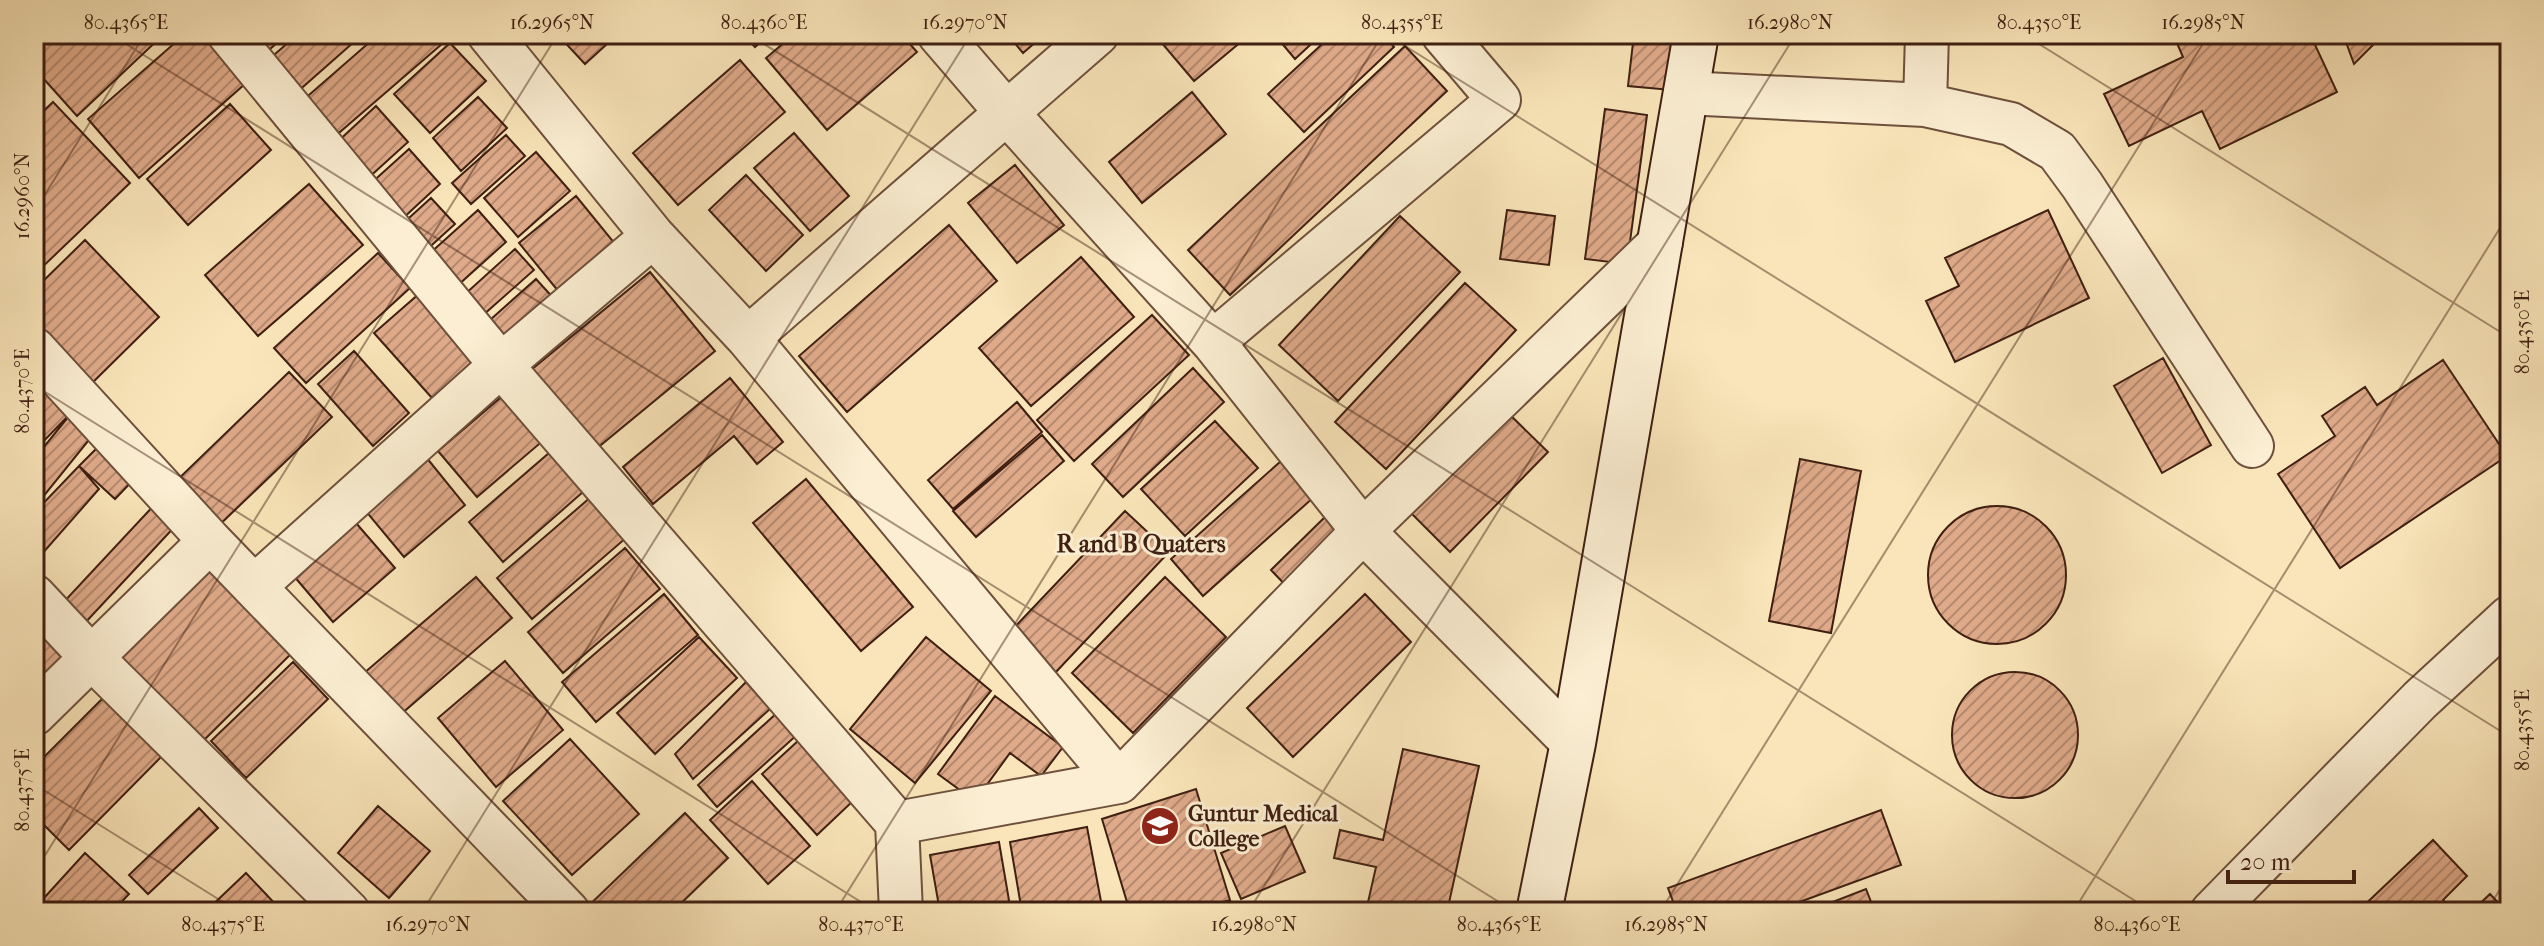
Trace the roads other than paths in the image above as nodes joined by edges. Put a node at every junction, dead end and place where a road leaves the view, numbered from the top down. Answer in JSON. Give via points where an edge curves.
{"nodes":[{"id":1,"x":229,"y":34,"type":"edge"},
{"id":2,"x":489,"y":34,"type":"edge"},
{"id":3,"x":939,"y":34,"type":"edge"},
{"id":4,"x":1097,"y":34,"type":"edge"},
{"id":5,"x":1443,"y":34,"type":"edge"},
{"id":6,"x":1696,"y":34,"type":"edge"},
{"id":7,"x":1927,"y":34,"type":"edge"},
{"id":8,"x":1685,"y":93,"type":"junction"},
{"id":9,"x":1925,"y":105,"type":"junction"},
{"id":10,"x":1007,"y":113,"type":"junction"},
{"id":11,"x":653,"y":236,"type":"junction"},
{"id":12,"x":1661,"y":242,"type":"junction"},
{"id":13,"x":748,"y":338,"type":"junction"},
{"id":14,"x":1213,"y":342,"type":"junction"},
{"id":15,"x":34,"y":349,"type":"edge"},
{"id":16,"x":501,"y":365,"type":"junction"},
{"id":17,"x":2252,"y":446,"type":"dead end"},
{"id":18,"x":1363,"y":531,"type":"junction"},
{"id":19,"x":210,"y":541,"type":"junction"},
{"id":20,"x":255,"y":586,"type":"junction"},
{"id":21,"x":34,"y":596,"type":"edge"},
{"id":22,"x":2510,"y":617,"type":"edge"},
{"id":23,"x":91,"y":657,"type":"junction"},
{"id":24,"x":34,"y":714,"type":"edge"},
{"id":25,"x":1573,"y":743,"type":"junction"},
{"id":26,"x":1119,"y":782,"type":"junction"},
{"id":27,"x":897,"y":823,"type":"junction"},
{"id":28,"x":348,"y":912,"type":"edge"},
{"id":29,"x":568,"y":912,"type":"edge"},
{"id":30,"x":901,"y":912,"type":"edge"},
{"id":31,"x":1539,"y":912,"type":"edge"},
{"id":32,"x":2212,"y":912,"type":"edge"}],
"edges":[{"from":1,"to":16,"type":"street"},
{"from":2,"to":11,"type":"street"},
{"from":3,"to":10,"type":"street"},
{"from":4,"to":10,"type":"street"},
{"from":5,"to":14,"type":"street","via":[[1499,100]]},
{"from":6,"to":8,"type":"street"},
{"from":7,"to":9,"type":"street"},
{"from":8,"to":9,"type":"street"},
{"from":8,"to":12,"type":"street"},
{"from":9,"to":17,"type":"street","via":[[2011,124],[2057,151]]},
{"from":10,"to":13,"type":"street"},
{"from":10,"to":14,"type":"street"},
{"from":11,"to":13,"type":"street"},
{"from":11,"to":16,"type":"street"},
{"from":12,"to":18,"type":"street"},
{"from":12,"to":25,"type":"street"},
{"from":13,"to":26,"type":"street"},
{"from":14,"to":18,"type":"street"},
{"from":15,"to":19,"type":"street"},
{"from":16,"to":20,"type":"street"},
{"from":16,"to":27,"type":"street"},
{"from":18,"to":25,"type":"street"},
{"from":18,"to":26,"type":"street"},
{"from":19,"to":20,"type":"street"},
{"from":19,"to":23,"type":"street"},
{"from":20,"to":29,"type":"street"},
{"from":21,"to":23,"type":"street"},
{"from":22,"to":32,"type":"street","via":[[2420,700]]},
{"from":23,"to":24,"type":"street"},
{"from":23,"to":28,"type":"street"},
{"from":25,"to":31,"type":"street"},
{"from":26,"to":27,"type":"street"},
{"from":27,"to":30,"type":"street"}]}
